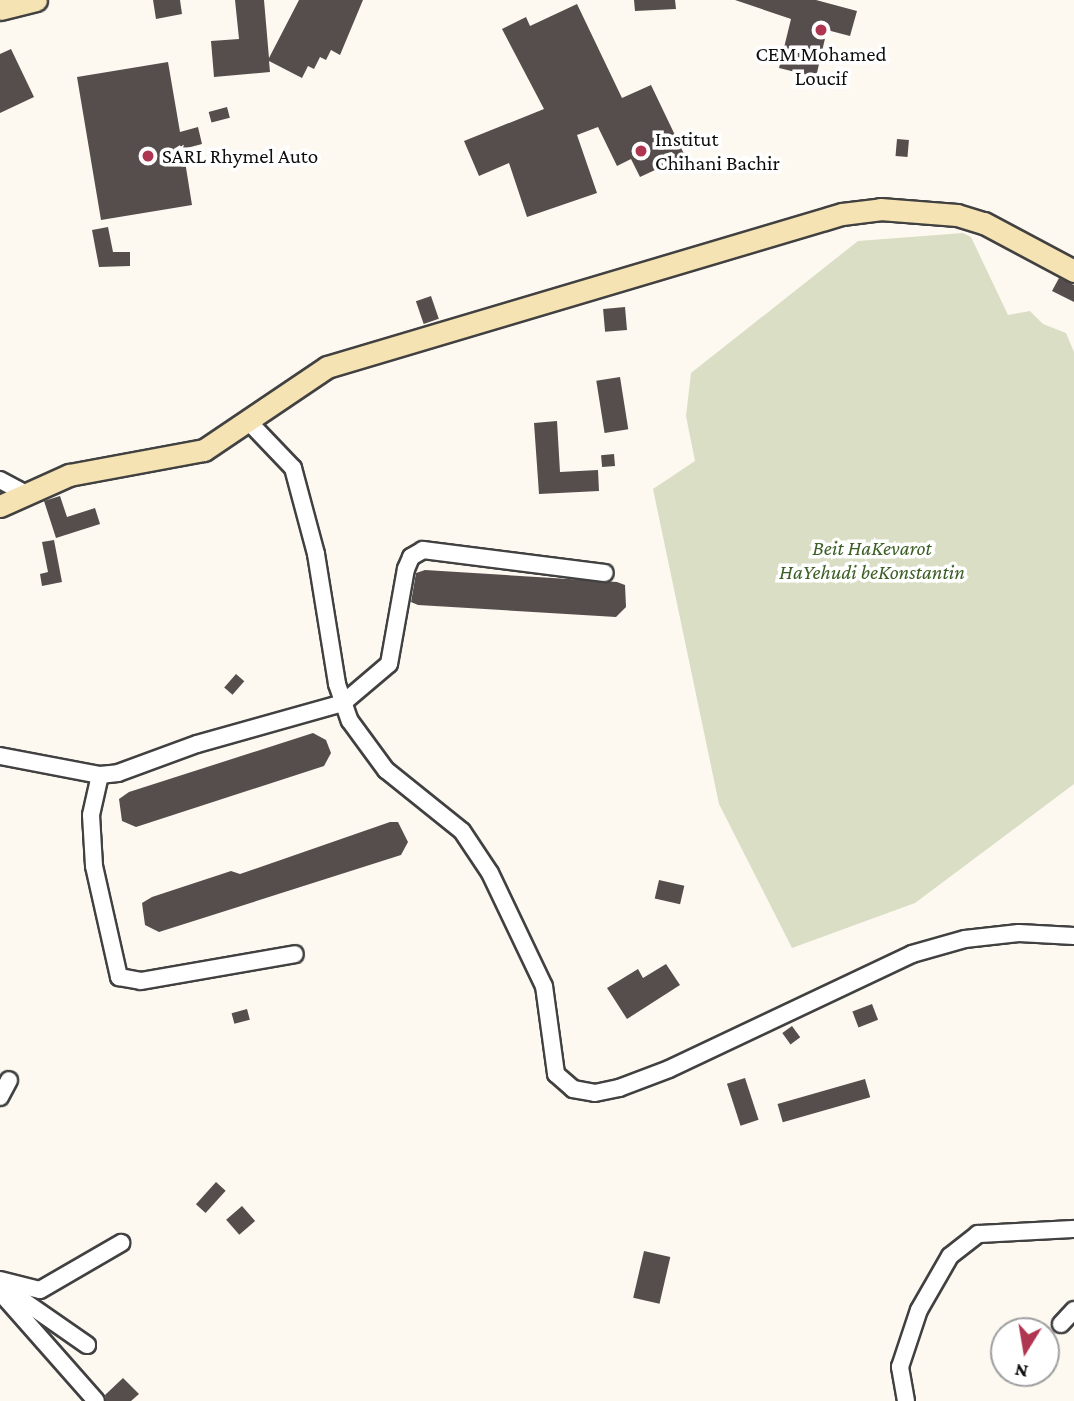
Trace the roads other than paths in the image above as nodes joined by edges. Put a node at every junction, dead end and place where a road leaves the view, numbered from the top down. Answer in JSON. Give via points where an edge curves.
{"nodes":[{"id":1,"x":36,"y":0,"type":"edge"},
{"id":2,"x":0,"y":9,"type":"edge"},
{"id":3,"x":1074,"y":271,"type":"edge"},
{"id":4,"x":249,"y":422,"type":"junction"},
{"id":5,"x":0,"y":480,"type":"edge"},
{"id":6,"x":23,"y":492,"type":"junction"},
{"id":7,"x":0,"y":506,"type":"edge"},
{"id":8,"x":605,"y":573,"type":"dead end"},
{"id":9,"x":343,"y":703,"type":"junction"},
{"id":10,"x":0,"y":756,"type":"edge"},
{"id":11,"x":100,"y":775,"type":"junction"},
{"id":12,"x":1074,"y":936,"type":"edge"},
{"id":13,"x":295,"y":954,"type":"dead end"},
{"id":14,"x":9,"y":1080,"type":"dead end"},
{"id":15,"x":0,"y":1097,"type":"edge"},
{"id":16,"x":1074,"y":1230,"type":"edge"},
{"id":17,"x":121,"y":1243,"type":"dead end"},
{"id":18,"x":0,"y":1282,"type":"edge"},
{"id":19,"x":0,"y":1292,"type":"edge"},
{"id":20,"x":1074,"y":1310,"type":"edge"},
{"id":21,"x":1061,"y":1324,"type":"dead end"},
{"id":22,"x":87,"y":1345,"type":"dead end"},
{"id":23,"x":96,"y":1401,"type":"edge"},
{"id":24,"x":906,"y":1401,"type":"edge"}],
"edges":[{"from":1,"to":2,"type":"main road"},
{"from":3,"to":4,"type":"main road","via":[[984,223],[957,215],[880,209],[842,214],[327,367]]},
{"from":4,"to":6,"type":"main road","via":[[204,450],[79,472]]},
{"from":4,"to":9,"type":"street","via":[[275,444],[297,478]]},
{"from":5,"to":6,"type":"street"},
{"from":6,"to":7,"type":"main road"},
{"from":8,"to":9,"type":"street","via":[[423,550],[411,557],[407,569],[389,664]]},
{"from":9,"to":11,"type":"street"},
{"from":9,"to":12,"type":"street","via":[[349,721],[386,770],[462,831],[490,873],[544,986],[556,1074],[573,1089],[595,1093],[619,1088],[669,1069],[912,954],[965,939],[1019,933]]},
{"from":10,"to":11,"type":"street"},
{"from":11,"to":13,"type":"street","via":[[91,815],[94,866],[119,976],[141,981]]},
{"from":14,"to":15,"type":"street"},
{"from":16,"to":24,"type":"street","via":[[978,1234],[950,1255],[919,1310],[900,1367]]},
{"from":17,"to":18,"type":"street","via":[[40,1290]]},
{"from":18,"to":22,"type":"street"},
{"from":19,"to":23,"type":"street"},
{"from":20,"to":21,"type":"street"}]}
